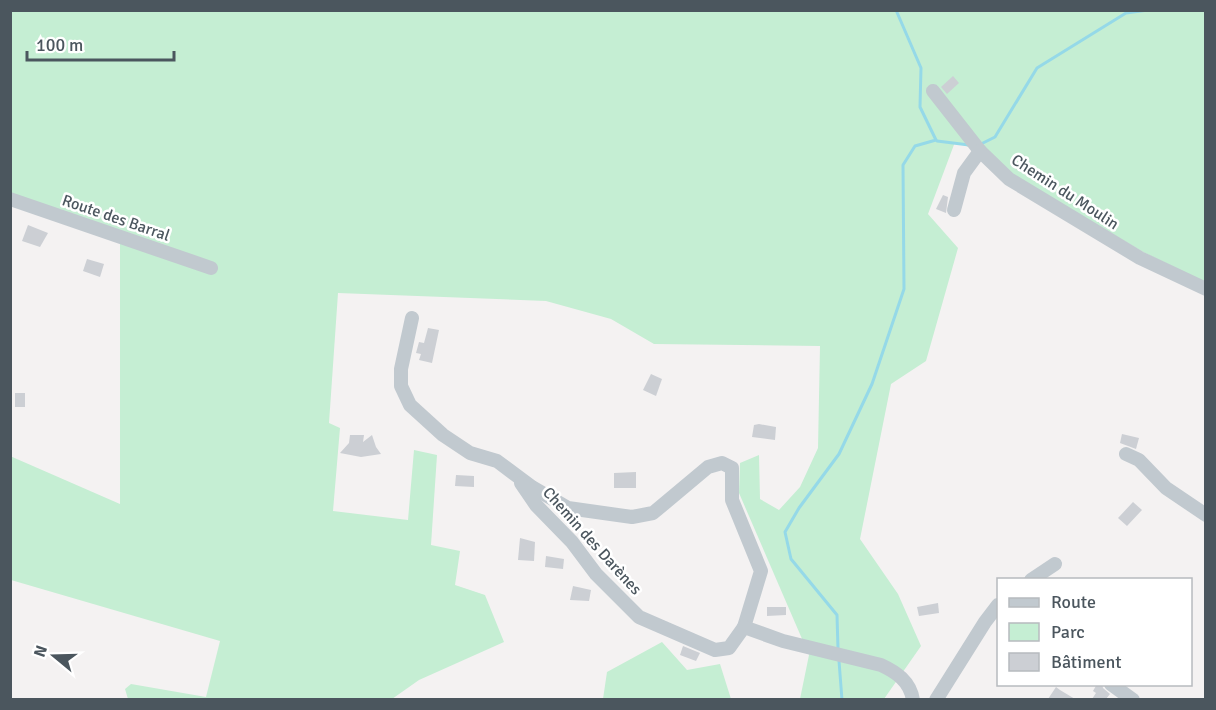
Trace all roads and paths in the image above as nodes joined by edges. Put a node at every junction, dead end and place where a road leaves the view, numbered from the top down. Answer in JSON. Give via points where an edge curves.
{"nodes":[{"id":1,"x":933,"y":91,"type":"dead end"},
{"id":2,"x":978,"y":147,"type":"junction"},
{"id":3,"x":10,"y":199,"type":"edge"},
{"id":4,"x":954,"y":210,"type":"dead end"},
{"id":5,"x":212,"y":268,"type":"dead end"},
{"id":6,"x":1206,"y":289,"type":"edge"},
{"id":7,"x":412,"y":318,"type":"dead end"},
{"id":8,"x":1126,"y":454,"type":"dead end"},
{"id":9,"x":514,"y":474,"type":"junction"},
{"id":10,"x":1206,"y":515,"type":"edge"},
{"id":11,"x":1055,"y":564,"type":"dead end"},
{"id":12,"x":1033,"y":578,"type":"edge"},
{"id":13,"x":997,"y":607,"type":"edge"},
{"id":14,"x":744,"y":627,"type":"junction"},
{"id":15,"x":1114,"y":686,"type":"edge"},
{"id":16,"x":912,"y":699,"type":"edge"},
{"id":17,"x":936,"y":699,"type":"edge"},
{"id":18,"x":1133,"y":699,"type":"edge"}],
"edges":[{"from":1,"to":2,"type":"street","name":"Chemin du Moulin"},
{"from":2,"to":4,"type":"street","via":[[964,173]]},
{"from":2,"to":6,"type":"street","name":"Chemin du Moulin","via":[[1009,179],[1140,258]]},
{"from":3,"to":5,"type":"street","name":"Route des Barral"},
{"from":7,"to":9,"type":"street","via":[[401,369],[401,387],[410,405],[470,453],[497,461]]},
{"from":8,"to":10,"type":"street","via":[[1139,460],[1166,488]]},
{"from":9,"to":14,"type":"street","name":"Chemin des Darènes","via":[[596,574],[639,617],[715,650],[729,648]]},
{"from":9,"to":14,"type":"street","via":[[568,508],[632,518],[653,513],[708,467],[722,463],[732,468],[732,500],[761,572]]},
{"from":11,"to":12,"type":"street"},
{"from":13,"to":17,"type":"street"},
{"from":14,"to":16,"type":"street","via":[[886,668],[903,679]]},
{"from":15,"to":18,"type":"street"}]}
